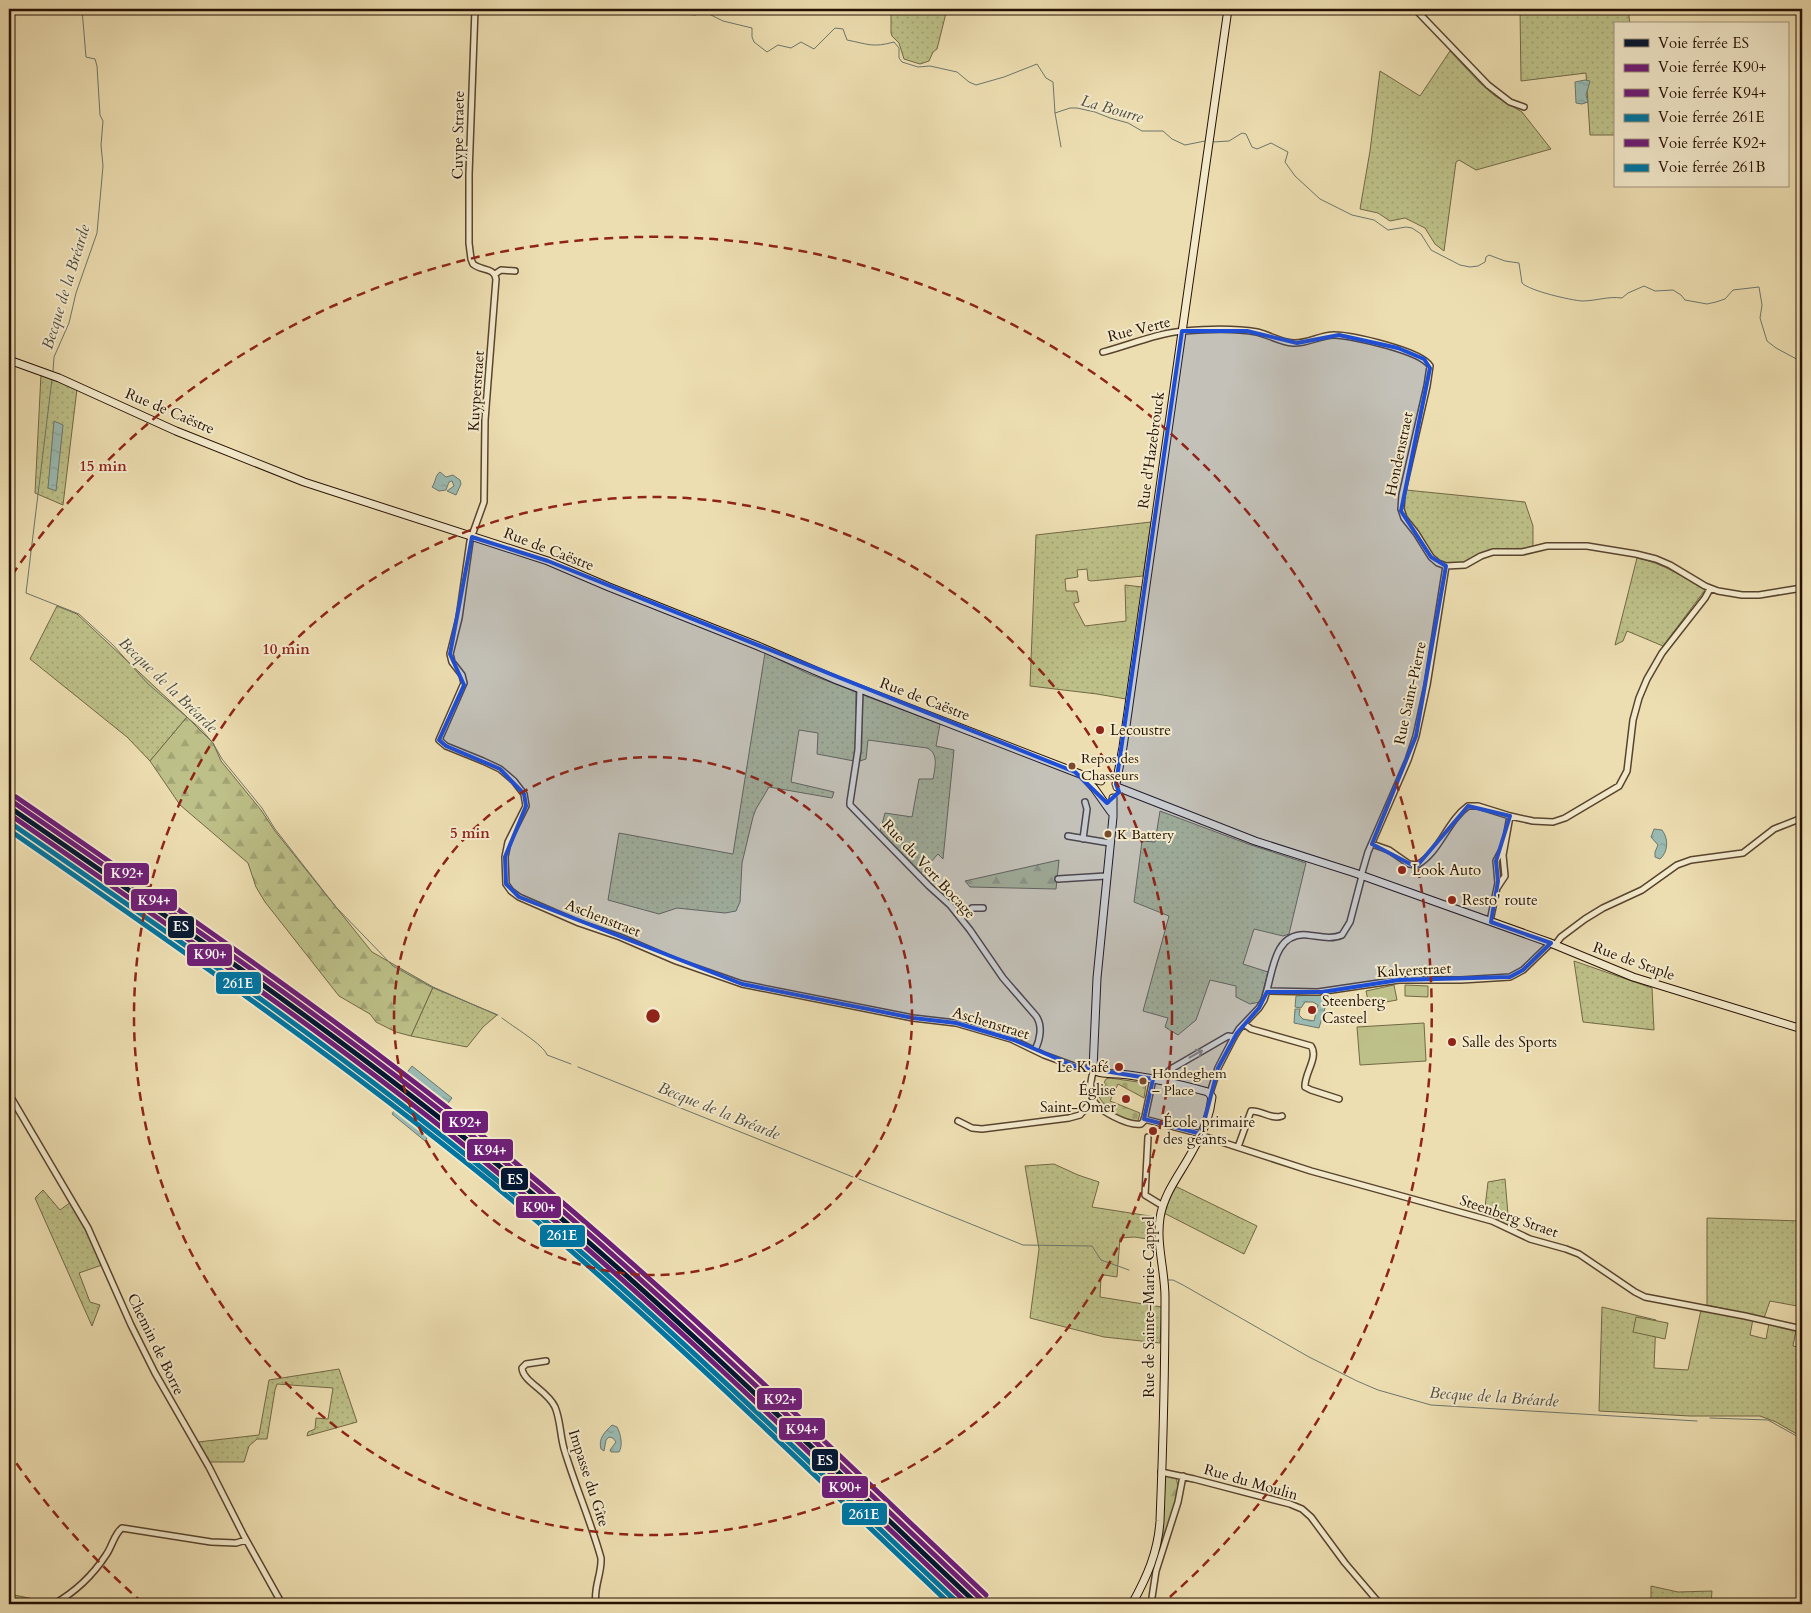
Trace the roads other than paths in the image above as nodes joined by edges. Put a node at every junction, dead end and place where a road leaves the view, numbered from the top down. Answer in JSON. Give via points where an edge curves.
{"nodes":[{"id":1,"x":475,"y":9,"type":"edge"},
{"id":2,"x":1228,"y":9,"type":"edge"},
{"id":3,"x":1415,"y":9,"type":"edge"},
{"id":4,"x":1524,"y":107,"type":"dead end"},
{"id":5,"x":515,"y":271,"type":"dead end"},
{"id":6,"x":495,"y":274,"type":"junction"},
{"id":7,"x":1182,"y":332,"type":"junction"},
{"id":8,"x":1103,"y":352,"type":"dead end"},
{"id":9,"x":9,"y":360,"type":"edge"},
{"id":10,"x":472,"y":537,"type":"junction"},
{"id":11,"x":1446,"y":566,"type":"junction"},
{"id":12,"x":1802,"y":588,"type":"edge"},
{"id":13,"x":1710,"y":589,"type":"junction"},
{"id":14,"x":860,"y":689,"type":"junction"},
{"id":15,"x":1077,"y":773,"type":"junction"},
{"id":16,"x":1101,"y":781,"type":"junction"},
{"id":17,"x":1115,"y":783,"type":"junction"},
{"id":18,"x":1134,"y":794,"type":"junction"},
{"id":19,"x":1099,"y":795,"type":"junction"},
{"id":20,"x":1114,"y":797,"type":"junction"},
{"id":21,"x":1085,"y":802,"type":"dead end"},
{"id":22,"x":1510,"y":816,"type":"junction"},
{"id":23,"x":1802,"y":818,"type":"edge"},
{"id":24,"x":1112,"y":823,"type":"junction"},
{"id":25,"x":1068,"y":836,"type":"dead end"},
{"id":26,"x":1083,"y":839,"type":"junction"},
{"id":27,"x":1110,"y":843,"type":"junction"},
{"id":28,"x":1372,"y":844,"type":"junction"},
{"id":29,"x":1106,"y":876,"type":"junction"},
{"id":30,"x":1363,"y":877,"type":"junction"},
{"id":31,"x":1058,"y":878,"type":"dead end"},
{"id":32,"x":983,"y":908,"type":"dead end"},
{"id":33,"x":960,"y":918,"type":"junction"},
{"id":34,"x":1490,"y":922,"type":"junction"},
{"id":35,"x":1553,"y":944,"type":"junction"},
{"id":36,"x":1267,"y":991,"type":"junction"},
{"id":37,"x":1244,"y":1024,"type":"junction"},
{"id":38,"x":1802,"y":1029,"type":"edge"},
{"id":39,"x":1234,"y":1037,"type":"junction"},
{"id":40,"x":1035,"y":1050,"type":"junction"},
{"id":41,"x":1094,"y":1070,"type":"junction"},
{"id":42,"x":1153,"y":1079,"type":"junction"},
{"id":43,"x":1165,"y":1082,"type":"junction"},
{"id":44,"x":1210,"y":1093,"type":"junction"},
{"id":45,"x":9,"y":1094,"type":"edge"},
{"id":46,"x":1339,"y":1099,"type":"dead end"},
{"id":47,"x":1093,"y":1100,"type":"junction"},
{"id":48,"x":1282,"y":1116,"type":"dead end"},
{"id":49,"x":1144,"y":1119,"type":"junction"},
{"id":50,"x":958,"y":1121,"type":"dead end"},
{"id":51,"x":1200,"y":1134,"type":"junction"},
{"id":52,"x":1148,"y":1137,"type":"dead end"},
{"id":53,"x":1238,"y":1147,"type":"junction"},
{"id":54,"x":1163,"y":1206,"type":"junction"},
{"id":55,"x":1802,"y":1329,"type":"edge"},
{"id":56,"x":546,"y":1361,"type":"dead end"},
{"id":57,"x":1162,"y":1472,"type":"junction"},
{"id":58,"x":1183,"y":1476,"type":"junction"},
{"id":59,"x":246,"y":1540,"type":"junction"},
{"id":60,"x":54,"y":1604,"type":"edge"},
{"id":61,"x":282,"y":1604,"type":"edge"},
{"id":62,"x":596,"y":1604,"type":"edge"},
{"id":63,"x":1132,"y":1604,"type":"edge"},
{"id":64,"x":1151,"y":1604,"type":"edge"},
{"id":65,"x":1380,"y":1604,"type":"edge"}],
"edges":[{"from":1,"to":6,"type":"street","name":"Cuype Straete","via":[[469,240],[471,261]]},
{"from":2,"to":7,"type":"main road","name":"Rue d'Hazebrouck"},
{"from":3,"to":4,"type":"street","via":[[1488,85],[1510,102]]},
{"from":5,"to":6,"type":"street","via":[[501,270]]},
{"from":6,"to":10,"type":"street","name":"Kuyperstraet","via":[[485,420],[484,502]]},
{"from":7,"to":8,"type":"street","name":"Rue Verte"},
{"from":7,"to":11,"type":"street","name":"Hondenstraet","via":[[1247,331],[1297,343],[1340,335],[1391,346],[1426,360],[1430,372],[1401,509],[1431,557]]},
{"from":7,"to":17,"type":"main road","name":"Rue d'Hazebrouck"},
{"from":9,"to":10,"type":"main road","name":"Rue de Caëstre","via":[[67,381],[176,431],[304,482]]},
{"from":10,"to":14,"type":"main road","name":"Rue de Caëstre","via":[[553,563]]},
{"from":10,"to":40,"type":"street","name":"Aschenstraet","via":[[450,654],[464,685],[439,740],[497,767],[524,794],[525,809],[508,842],[506,854],[506,881],[512,893],[588,927],[742,984],[914,1018],[956,1023],[1011,1039]]},
{"from":11,"to":13,"type":"street","via":[[1465,565],[1490,552],[1519,553],[1550,546],[1591,547],[1656,559]]},
{"from":11,"to":28,"type":"street","name":"Rue Saint-Pierre","via":[[1416,736]]},
{"from":12,"to":13,"type":"street","via":[[1754,596]]},
{"from":13,"to":22,"type":"street","via":[[1660,656],[1647,679],[1634,716],[1627,771],[1621,784],[1556,822]]},
{"from":14,"to":15,"type":"main road","name":"Rue de Caëstre"},
{"from":14,"to":33,"type":"street","name":"Rue du Vert Bocage","via":[[858,750],[850,805]]},
{"from":15,"to":16,"type":"main road","name":"Rue de Caëstre"},
{"from":15,"to":19,"type":"main road","name":"Rue de Caëstre"},
{"from":16,"to":17,"type":"main road"},
{"from":16,"to":19,"type":"main road","via":[[1097,786]]},
{"from":17,"to":18,"type":"main road","name":"Rue de Staple"},
{"from":17,"to":20,"type":"main road"},
{"from":18,"to":20,"type":"main road","name":"Rue de Staple"},
{"from":18,"to":30,"type":"main road","name":"Rue de Staple","via":[[1228,831]]},
{"from":19,"to":20,"type":"main road","via":[[1107,800]]},
{"from":19,"to":24,"type":"main road","name":"Rue de Caëstre","via":[[1110,810]]},
{"from":20,"to":24,"type":"main road"},
{"from":21,"to":26,"type":"street"},
{"from":22,"to":28,"type":"street","via":[[1468,806],[1425,860],[1416,866]]},
{"from":22,"to":34,"type":"street","via":[[1502,857],[1505,876],[1497,889]]},
{"from":23,"to":35,"type":"street","name":"Kalverstraet","via":[[1774,829],[1743,853],[1680,864],[1642,890],[1585,919]]},
{"from":24,"to":27,"type":"main road"},
{"from":25,"to":26,"type":"street"},
{"from":26,"to":27,"type":"street"},
{"from":27,"to":29,"type":"main road"},
{"from":28,"to":30,"type":"street","name":"Rue Saint-Pierre"},
{"from":29,"to":31,"type":"street"},
{"from":29,"to":41,"type":"main road","via":[[1096,989]]},
{"from":30,"to":34,"type":"main road","name":"Rue de Staple","via":[[1416,899]]},
{"from":30,"to":36,"type":"street","name":"Rue Saint-Pierre","via":[[1344,934],[1334,938],[1296,935],[1287,939],[1278,950]]},
{"from":32,"to":33,"type":"street","via":[[972,908]]},
{"from":33,"to":40,"type":"street","name":"Rue du Vert Bocage","via":[[1003,978],[1039,1020],[1040,1034]]},
{"from":34,"to":35,"type":"main road","name":"Rue de Staple"},
{"from":35,"to":36,"type":"street","name":"Kalverstraet","via":[[1510,977],[1404,979],[1318,992]]},
{"from":35,"to":38,"type":"main road","name":"Rue de Staple","via":[[1648,982]]},
{"from":36,"to":37,"type":"street","name":"Rue Saint-Pierre","via":[[1259,1008]]},
{"from":37,"to":39,"type":"street","name":"Rue Saint-Pierre"},
{"from":37,"to":46,"type":"street","via":[[1311,1046],[1314,1053],[1305,1087]]},
{"from":43,"to":39,"type":"street","one_way":true,"via":[[1171,1069],[1226,1037]]},
{"from":39,"to":44,"type":"street","name":"Rue Saint-Pierre"},
{"from":40,"to":41,"type":"street","name":"Aschenstraet","via":[[1044,1056]]},
{"from":41,"to":42,"type":"main road"},
{"from":41,"to":47,"type":"street"},
{"from":42,"to":43,"type":"main road"},
{"from":42,"to":49,"type":"street"},
{"from":43,"to":44,"type":"main road"},
{"from":44,"to":51,"type":"main road","name":"Rue de Sainte-Marie-Cappel","via":[[1211,1104]]},
{"from":45,"to":59,"type":"street","name":"Chemin de Borre","via":[[88,1228],[154,1373]]},
{"from":47,"to":49,"type":"street","name":"Steenberg Straet","via":[[1112,1116],[1138,1125]]},
{"from":47,"to":50,"type":"street","via":[[1080,1115],[1069,1118],[982,1129]]},
{"from":48,"to":53,"type":"street","via":[[1251,1111]]},
{"from":49,"to":51,"type":"street","name":"Steenberg Straet"},
{"from":51,"to":53,"type":"street","name":"Steenberg Straet"},
{"from":51,"to":54,"type":"main road","name":"Rue de Sainte-Marie-Cappel"},
{"from":52,"to":54,"type":"street","via":[[1145,1195]]},
{"from":53,"to":55,"type":"street","name":"Steenberg Straet","via":[[1325,1175],[1487,1219],[1530,1239],[1576,1252],[1645,1297]]},
{"from":54,"to":57,"type":"main road","name":"Rue de Sainte-Marie-Cappel","via":[[1159,1232],[1165,1298]]},
{"from":56,"to":62,"type":"street","name":"Impasse du Gîte","via":[[526,1364],[521,1369],[526,1379],[549,1397],[557,1413],[564,1451],[600,1558]]},
{"from":57,"to":58,"type":"street","name":"Rue du Moulin"},
{"from":57,"to":63,"type":"main road","name":"Rue de Sainte-Marie-Cappel","via":[[1157,1545],[1150,1569]]},
{"from":58,"to":64,"type":"street","via":[[1156,1571]]},
{"from":58,"to":65,"type":"street","name":"Rue du Moulin","via":[[1302,1509]]},
{"from":59,"to":60,"type":"street","via":[[211,1542],[122,1528],[94,1571]]},
{"from":59,"to":61,"type":"street","name":"Chemin de Borre"}]}
